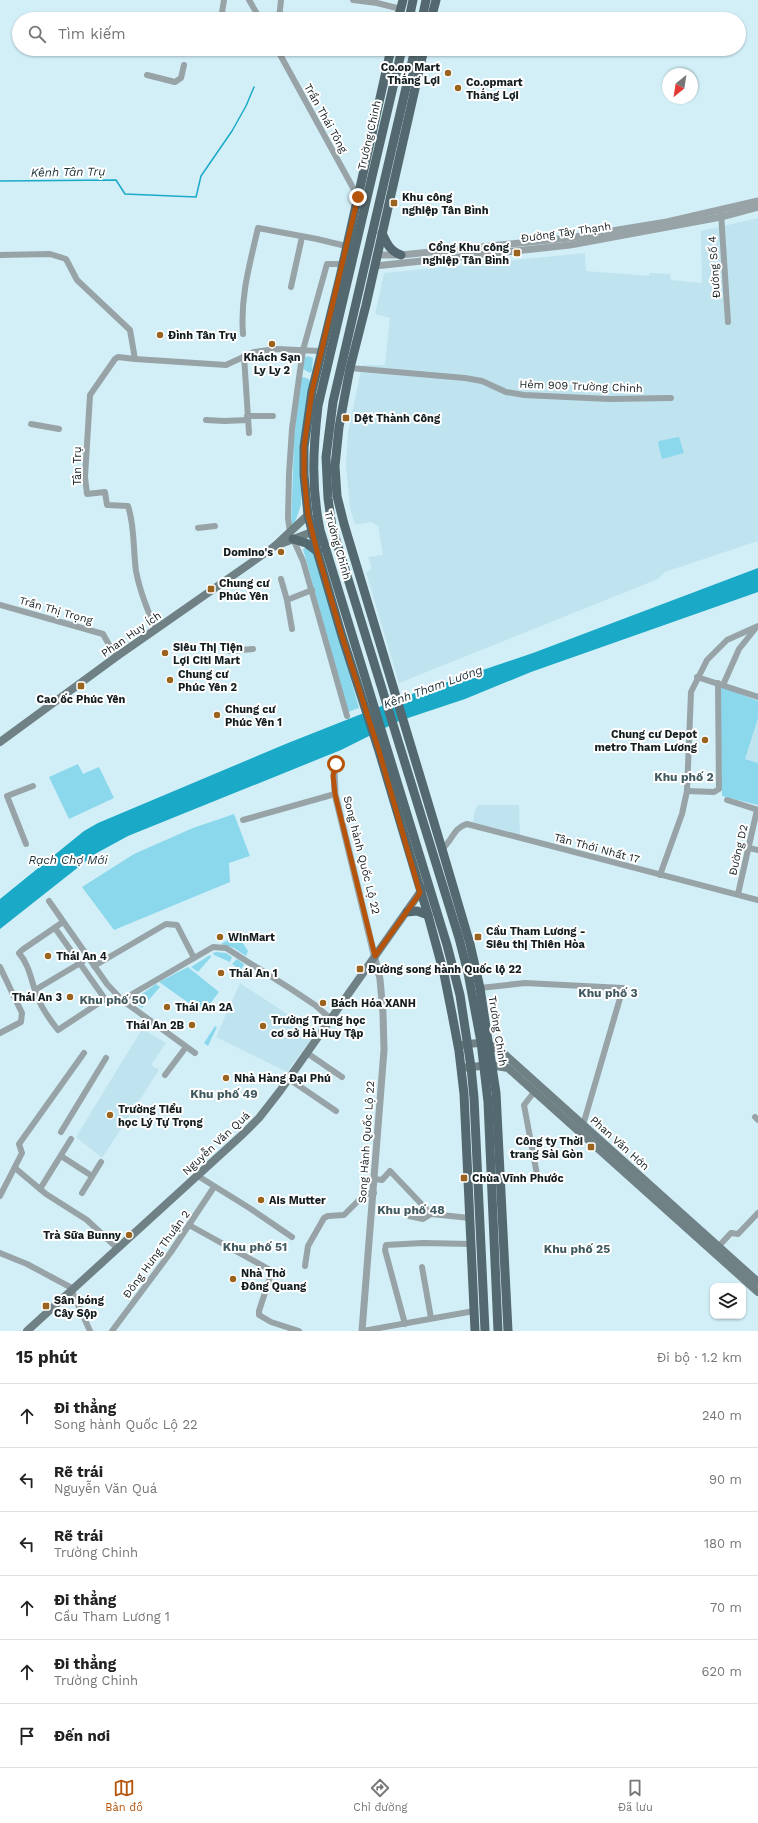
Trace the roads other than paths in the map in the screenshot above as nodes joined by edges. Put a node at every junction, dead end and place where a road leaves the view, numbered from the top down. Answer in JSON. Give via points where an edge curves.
{"nodes":[{"id":1,"x":224,"y":0,"type":"edge"},
{"id":2,"x":250,"y":0,"type":"edge"},
{"id":3,"x":281,"y":0,"type":"edge"},
{"id":4,"x":353,"y":0,"type":"edge"},
{"id":5,"x":413,"y":0,"type":"edge"},
{"id":6,"x":426,"y":0,"type":"edge"},
{"id":7,"x":436,"y":0,"type":"edge"},
{"id":8,"x":402,"y":5,"type":"edge"},
{"id":9,"x":222,"y":12,"type":"edge"},
{"id":10,"x":256,"y":12,"type":"edge"},
{"id":11,"x":280,"y":12,"type":"edge"},
{"id":12,"x":410,"y":12,"type":"edge"},
{"id":13,"x":423,"y":12,"type":"edge"},
{"id":14,"x":433,"y":12,"type":"edge"},
{"id":15,"x":280,"y":56,"type":"edge"},
{"id":16,"x":389,"y":56,"type":"edge"},
{"id":17,"x":400,"y":56,"type":"edge"},
{"id":18,"x":414,"y":56,"type":"edge"},
{"id":19,"x":422,"y":56,"type":"edge"},
{"id":20,"x":184,"y":65,"type":"dead end"},
{"id":21,"x":146,"y":75,"type":"dead end"},
{"id":22,"x":381,"y":92,"type":"junction"},
{"id":23,"x":391,"y":95,"type":"junction"},
{"id":24,"x":408,"y":100,"type":"junction"},
{"id":25,"x":358,"y":197,"type":"junction"},
{"id":26,"x":758,"y":201,"type":"edge"},
{"id":27,"x":758,"y":207,"type":"edge"},
{"id":28,"x":377,"y":212,"type":"junction"},
{"id":29,"x":721,"y":213,"type":"junction"},
{"id":30,"x":382,"y":233,"type":"junction"},
{"id":31,"x":302,"y":237,"type":"junction"},
{"id":32,"x":519,"y":246,"type":"junction"},
{"id":33,"x":350,"y":247,"type":"junction"},
{"id":34,"x":368,"y":252,"type":"junction"},
{"id":35,"x":0,"y":255,"type":"edge"},
{"id":36,"x":377,"y":255,"type":"junction"},
{"id":37,"x":401,"y":255,"type":"junction"},
{"id":38,"x":347,"y":264,"type":"junction"},
{"id":39,"x":365,"y":265,"type":"junction"},
{"id":40,"x":375,"y":266,"type":"junction"},
{"id":41,"x":291,"y":287,"type":"dead end"},
{"id":42,"x":728,"y":322,"type":"dead end"},
{"id":43,"x":243,"y":334,"type":"dead end"},
{"id":44,"x":303,"y":350,"type":"junction"},
{"id":45,"x":320,"y":351,"type":"junction"},
{"id":46,"x":244,"y":356,"type":"junction"},
{"id":47,"x":135,"y":359,"type":"junction"},
{"id":48,"x":350,"y":368,"type":"junction"},
{"id":49,"x":672,"y":398,"type":"dead end"},
{"id":50,"x":273,"y":416,"type":"dead end"},
{"id":51,"x":248,"y":418,"type":"junction"},
{"id":52,"x":206,"y":420,"type":"dead end"},
{"id":53,"x":31,"y":424,"type":"dead end"},
{"id":54,"x":59,"y":428,"type":"dead end"},
{"id":55,"x":249,"y":433,"type":"dead end"},
{"id":56,"x":339,"y":508,"type":"junction"},
{"id":57,"x":329,"y":510,"type":"junction"},
{"id":58,"x":312,"y":514,"type":"junction"},
{"id":59,"x":344,"y":524,"type":"junction"},
{"id":60,"x":215,"y":526,"type":"dead end"},
{"id":61,"x":332,"y":526,"type":"junction"},
{"id":62,"x":198,"y":528,"type":"dead end"},
{"id":63,"x":316,"y":531,"type":"junction"},
{"id":64,"x":292,"y":535,"type":"junction"},
{"id":65,"x":317,"y":551,"type":"junction"},
{"id":66,"x":331,"y":566,"type":"junction"},
{"id":67,"x":281,"y":579,"type":"dead end"},
{"id":68,"x":312,"y":590,"type":"junction"},
{"id":69,"x":287,"y":600,"type":"junction"},
{"id":70,"x":0,"y":605,"type":"edge"},
{"id":71,"x":758,"y":626,"type":"edge"},
{"id":72,"x":374,"y":627,"type":"junction"},
{"id":73,"x":292,"y":629,"type":"dead end"},
{"id":74,"x":156,"y":630,"type":"junction"},
{"id":75,"x":364,"y":630,"type":"junction"},
{"id":76,"x":352,"y":633,"type":"junction"},
{"id":77,"x":342,"y":636,"type":"junction"},
{"id":78,"x":253,"y":649,"type":"dead end"},
{"id":79,"x":230,"y":651,"type":"dead end"},
{"id":80,"x":116,"y":657,"type":"junction"},
{"id":81,"x":697,"y":678,"type":"junction"},
{"id":82,"x":720,"y":684,"type":"junction"},
{"id":83,"x":758,"y":697,"type":"edge"},
{"id":84,"x":347,"y":716,"type":"dead end"},
{"id":85,"x":0,"y":742,"type":"edge"},
{"id":86,"x":384,"y":750,"type":"junction"},
{"id":87,"x":339,"y":762,"type":"dead end"},
{"id":88,"x":33,"y":786,"type":"dead end"},
{"id":89,"x":687,"y":791,"type":"junction"},
{"id":90,"x":335,"y":794,"type":"junction"},
{"id":91,"x":727,"y":800,"type":"dead end"},
{"id":92,"x":758,"y":810,"type":"edge"},
{"id":93,"x":243,"y":820,"type":"dead end"},
{"id":94,"x":26,"y":844,"type":"dead end"},
{"id":95,"x":749,"y":848,"type":"junction"},
{"id":96,"x":442,"y":849,"type":"junction"},
{"id":97,"x":758,"y":850,"type":"edge"},
{"id":98,"x":660,"y":874,"type":"junction"},
{"id":99,"x":427,"y":882,"type":"junction"},
{"id":100,"x":420,"y":893,"type":"junction"},
{"id":101,"x":738,"y":894,"type":"junction"},
{"id":102,"x":758,"y":900,"type":"edge"},
{"id":103,"x":49,"y":902,"type":"dead end"},
{"id":104,"x":407,"y":912,"type":"junction"},
{"id":105,"x":428,"y":916,"type":"junction"},
{"id":106,"x":62,"y":922,"type":"junction"},
{"id":107,"x":55,"y":928,"type":"junction"},
{"id":108,"x":375,"y":956,"type":"junction"},
{"id":109,"x":88,"y":958,"type":"junction"},
{"id":110,"x":194,"y":958,"type":"junction"},
{"id":111,"x":80,"y":964,"type":"junction"},
{"id":112,"x":94,"y":966,"type":"junction"},
{"id":113,"x":0,"y":967,"type":"edge"},
{"id":114,"x":476,"y":988,"type":"junction"},
{"id":115,"x":35,"y":990,"type":"junction"},
{"id":116,"x":122,"y":1000,"type":"junction"},
{"id":117,"x":331,"y":1019,"type":"junction"},
{"id":118,"x":0,"y":1033,"type":"edge"},
{"id":119,"x":484,"y":1042,"type":"junction"},
{"id":120,"x":468,"y":1044,"type":"junction"},
{"id":121,"x":458,"y":1045,"type":"junction"},
{"id":122,"x":186,"y":1047,"type":"junction"},
{"id":123,"x":84,"y":1052,"type":"dead end"},
{"id":124,"x":195,"y":1053,"type":"dead end"},
{"id":125,"x":308,"y":1053,"type":"junction"},
{"id":126,"x":106,"y":1058,"type":"dead end"},
{"id":127,"x":488,"y":1065,"type":"junction"},
{"id":128,"x":471,"y":1067,"type":"junction"},
{"id":129,"x":461,"y":1068,"type":"junction"},
{"id":130,"x":165,"y":1075,"type":"dead end"},
{"id":131,"x":342,"y":1077,"type":"dead end"},
{"id":132,"x":289,"y":1079,"type":"junction"},
{"id":133,"x":535,"y":1091,"type":"junction"},
{"id":134,"x":336,"y":1111,"type":"dead end"},
{"id":135,"x":583,"y":1125,"type":"junction"},
{"id":136,"x":61,"y":1132,"type":"dead end"},
{"id":137,"x":72,"y":1139,"type":"dead end"},
{"id":138,"x":61,"y":1156,"type":"junction"},
{"id":139,"x":617,"y":1160,"type":"junction"},
{"id":140,"x":101,"y":1162,"type":"dead end"},
{"id":141,"x":15,"y":1168,"type":"junction"},
{"id":142,"x":92,"y":1176,"type":"junction"},
{"id":143,"x":198,"y":1176,"type":"junction"},
{"id":144,"x":375,"y":1179,"type":"junction"},
{"id":145,"x":538,"y":1180,"type":"dead end"},
{"id":146,"x":214,"y":1187,"type":"junction"},
{"id":147,"x":40,"y":1189,"type":"junction"},
{"id":148,"x":82,"y":1193,"type":"dead end"},
{"id":149,"x":374,"y":1193,"type":"junction"},
{"id":150,"x":0,"y":1196,"type":"edge"},
{"id":151,"x":758,"y":1213,"type":"edge"},
{"id":152,"x":431,"y":1214,"type":"junction"},
{"id":153,"x":409,"y":1216,"type":"dead end"},
{"id":154,"x":470,"y":1218,"type":"junction"},
{"id":155,"x":189,"y":1225,"type":"junction"},
{"id":156,"x":292,"y":1237,"type":"dead end"},
{"id":157,"x":471,"y":1244,"type":"junction"},
{"id":158,"x":718,"y":1246,"type":"junction"},
{"id":159,"x":117,"y":1248,"type":"junction"},
{"id":160,"x":0,"y":1253,"type":"edge"},
{"id":161,"x":305,"y":1266,"type":"dead end"},
{"id":162,"x":422,"y":1267,"type":"dead end"},
{"id":163,"x":758,"y":1282,"type":"edge"},
{"id":164,"x":71,"y":1291,"type":"junction"},
{"id":165,"x":758,"y":1292,"type":"edge"},
{"id":166,"x":474,"y":1311,"type":"junction"},
{"id":167,"x":431,"y":1318,"type":"junction"},
{"id":168,"x":405,"y":1324,"type":"junction"},
{"id":169,"x":27,"y":1331,"type":"edge"},
{"id":170,"x":90,"y":1331,"type":"edge"},
{"id":171,"x":112,"y":1331,"type":"edge"},
{"id":172,"x":299,"y":1331,"type":"edge"},
{"id":173,"x":362,"y":1331,"type":"edge"},
{"id":174,"x":475,"y":1331,"type":"edge"},
{"id":175,"x":485,"y":1331,"type":"edge"},
{"id":176,"x":498,"y":1331,"type":"edge"},
{"id":177,"x":508,"y":1331,"type":"edge"}],
"edges":[{"from":1,"to":9,"type":"street"},
{"from":2,"to":10,"type":"street"},
{"from":3,"to":11,"type":"street"},
{"from":4,"to":8,"type":"street"},
{"from":5,"to":12,"type":"main road"},
{"from":6,"to":13,"type":"main road"},
{"from":7,"to":14,"type":"main road"},
{"from":15,"to":25,"type":"street","name":"Trần Thái Tông"},
{"from":16,"to":22,"type":"main road","name":"Trường Chinh"},
{"from":17,"to":23,"type":"main road","name":"Trường Chinh"},
{"from":18,"to":24,"type":"main road","name":"Trường Chinh"},
{"from":19,"to":24,"type":"main road","name":"Trường Chinh"},
{"from":20,"to":21,"type":"street","via":[[181,78],[175,82]]},
{"from":22,"to":23,"type":"main road"},
{"from":22,"to":25,"type":"main road","name":"Trường Chinh"},
{"from":23,"to":24,"type":"main road"},
{"from":23,"to":33,"type":"main road","name":"Trường Chinh"},
{"from":24,"to":28,"type":"main road","name":"Trường Chinh"},
{"from":24,"to":30,"type":"main road","name":"Trường Chinh"},
{"from":25,"to":33,"type":"main road","name":"Trường Chinh"},
{"from":26,"to":29,"type":"street","name":"Đường Tây Thạnh"},
{"from":27,"to":29,"type":"street","name":"Đường Tây Thạnh"},
{"from":28,"to":30,"type":"main road"},
{"from":28,"to":34,"type":"main road","name":"Trường Chinh"},
{"from":29,"to":32,"type":"street","name":"Đường Tây Thạnh","via":[[570,242]]},
{"from":29,"to":42,"type":"street","name":"Đường Số 4"},
{"from":30,"to":36,"type":"main road","name":"Trường Chinh"},
{"from":30,"to":37,"type":"main road","via":[[390,248]]},
{"from":31,"to":33,"type":"street"},
{"from":31,"to":41,"type":"street"},
{"from":31,"to":43,"type":"street","via":[[258,228],[244,286]]},
{"from":32,"to":37,"type":"street","name":"Đường Tây Thạnh"},
{"from":32,"to":40,"type":"street","name":"Đường Tây Thạnh"},
{"from":33,"to":34,"type":"main road"},
{"from":33,"to":38,"type":"main road","name":"Trường Chinh"},
{"from":34,"to":36,"type":"main road"},
{"from":34,"to":39,"type":"main road","name":"Trường Chinh"},
{"from":35,"to":47,"type":"street","via":[[50,254],[66,259],[77,280],[130,330]]},
{"from":36,"to":37,"type":"street","name":"Đường Tây Thạnh"},
{"from":36,"to":40,"type":"main road","name":"Trường Chinh"},
{"from":38,"to":39,"type":"main road"},
{"from":38,"to":44,"type":"street","via":[[327,264]]},
{"from":38,"to":45,"type":"main road","name":"Trường Chinh"},
{"from":38,"to":58,"type":"main road","name":"Trường Chinh","via":[[318,406],[312,467]]},
{"from":39,"to":40,"type":"main road"},
{"from":39,"to":57,"type":"main road","name":"Trường Chinh","via":[[330,426],[326,457]]},
{"from":40,"to":48,"type":"main road","name":"Trường Chinh"},
{"from":44,"to":45,"type":"street"},
{"from":44,"to":46,"type":"street","via":[[276,349]]},
{"from":44,"to":64,"type":"street","via":[[292,429],[288,518]]},
{"from":45,"to":58,"type":"main road","name":"Trường Chinh","via":[[304,447],[304,475]]},
{"from":46,"to":47,"type":"street","via":[[226,366]]},
{"from":46,"to":51,"type":"street"},
{"from":47,"to":74,"type":"street","name":"Tân Trụ","via":[[115,359],[90,394],[85,477],[88,494],[106,492],[107,505],[128,506],[136,570]]},
{"from":48,"to":49,"type":"street","name":"Hẻm 909 Trường Chinh","via":[[465,378],[482,381],[506,392],[524,395],[609,399]]},
{"from":48,"to":56,"type":"main road","name":"Trường Chinh","via":[[336,450]]},
{"from":50,"to":51,"type":"street"},
{"from":51,"to":52,"type":"street"},
{"from":51,"to":55,"type":"street"},
{"from":53,"to":54,"type":"street"},
{"from":56,"to":57,"type":"main road"},
{"from":56,"to":59,"type":"main road","name":"Trường Chinh"},
{"from":57,"to":58,"type":"main road"},
{"from":57,"to":61,"type":"main road","name":"Trường Chinh"},
{"from":58,"to":63,"type":"main road","name":"Trường Chinh"},
{"from":58,"to":64,"type":"main road"},
{"from":59,"to":61,"type":"main road"},
{"from":59,"to":72,"type":"main road","name":"Trường Chinh"},
{"from":60,"to":62,"type":"street"},
{"from":61,"to":63,"type":"main road"},
{"from":61,"to":75,"type":"main road","name":"Trường Chinh"},
{"from":63,"to":64,"type":"main road"},
{"from":63,"to":65,"type":"main road","name":"Trường Chinh"},
{"from":63,"to":66,"type":"main road","name":"Trường Chinh"},
{"from":64,"to":65,"type":"main road"},
{"from":64,"to":68,"type":"street"},
{"from":64,"to":74,"type":"main road","name":"Phan Huy Ích"},
{"from":65,"to":66,"type":"main road"},
{"from":65,"to":77,"type":"main road","name":"Trường Chinh"},
{"from":66,"to":76,"type":"main road","name":"Trường Chinh"},
{"from":67,"to":69,"type":"street"},
{"from":68,"to":69,"type":"street"},
{"from":68,"to":84,"type":"street"},
{"from":69,"to":73,"type":"street"},
{"from":70,"to":80,"type":"street","name":"Trần Thị Trọng","via":[[103,634]]},
{"from":71,"to":81,"type":"street","via":[[727,640],[707,660]]},
{"from":71,"to":82,"type":"street","via":[[739,649]]},
{"from":72,"to":75,"type":"main road"},
{"from":72,"to":96,"type":"main road","name":"Trường Chinh"},
{"from":74,"to":80,"type":"main road","name":"Phan Huy Ích"},
{"from":75,"to":114,"type":"main road","name":"Trường Chinh"},
{"from":76,"to":77,"type":"main road"},
{"from":76,"to":86,"type":"main road","name":"Trường Chinh"},
{"from":77,"to":86,"type":"main road","name":"Trường Chinh","via":[[361,695]]},
{"from":78,"to":79,"type":"street"},
{"from":80,"to":85,"type":"main road","name":"Phan Huy Ích"},
{"from":81,"to":82,"type":"street"},
{"from":81,"to":89,"type":"street","via":[[691,692]]},
{"from":82,"to":83,"type":"street"},
{"from":82,"to":89,"type":"street","via":[[719,789],[714,792]]},
{"from":86,"to":99,"type":"main road"},
{"from":86,"to":100,"type":"main road"},
{"from":87,"to":90,"type":"street","name":"Song hành Quốc Lộ 22","via":[[334,768]]},
{"from":88,"to":94,"type":"street","via":[[7,796]]},
{"from":89,"to":98,"type":"street","via":[[682,814]]},
{"from":90,"to":93,"type":"street"},
{"from":90,"to":108,"type":"street","name":"Song hành Quốc Lộ 22"},
{"from":91,"to":92,"type":"street"},
{"from":92,"to":95,"type":"street","name":"Đường D2"},
{"from":95,"to":97,"type":"street"},
{"from":95,"to":101,"type":"street","name":"Đường D2"},
{"from":96,"to":98,"type":"street","name":"Tân Thới Nhất 17","via":[[456,830],[467,824]]},
{"from":96,"to":114,"type":"main road","name":"Trường Chinh","via":[[470,944]]},
{"from":98,"to":101,"type":"street","name":"Tân Thới Nhất 17"},
{"from":99,"to":100,"type":"main road","name":"Nguyễn Văn Quá"},
{"from":99,"to":120,"type":"main road","via":[[460,995]]},
{"from":100,"to":104,"type":"main road","name":"Nguyễn Văn Quá"},
{"from":100,"to":105,"type":"main road"},
{"from":101,"to":102,"type":"street","name":"Tân Thới Nhất 17"},
{"from":103,"to":106,"type":"street"},
{"from":104,"to":105,"type":"main road","via":[[417,911]]},
{"from":104,"to":108,"type":"main road","name":"Nguyễn Văn Quá"},
{"from":105,"to":121,"type":"main road","via":[[444,974]]},
{"from":106,"to":107,"type":"street"},
{"from":106,"to":109,"type":"street"},
{"from":107,"to":111,"type":"street"},
{"from":107,"to":115,"type":"street","via":[[19,953],[27,965]]},
{"from":108,"to":117,"type":"main road","name":"Nguyễn Văn Quá"},
{"from":108,"to":144,"type":"street","name":"Song Hành Quốc Lộ 22","via":[[383,1013],[384,1050]]},
{"from":109,"to":111,"type":"street"},
{"from":109,"to":112,"type":"street"},
{"from":110,"to":112,"type":"street","via":[[177,925],[166,924]]},
{"from":110,"to":116,"type":"street"},
{"from":110,"to":117,"type":"street","via":[[213,947],[226,948],[315,1005]]},
{"from":111,"to":115,"type":"street"},
{"from":111,"to":115,"type":"street","via":[[105,999],[58,1030],[48,1017]]},
{"from":112,"to":116,"type":"street"},
{"from":113,"to":118,"type":"street","via":[[23,1017],[21,1022]]},
{"from":114,"to":119,"type":"main road","name":"Trường Chinh"},
{"from":114,"to":135,"type":"street","via":[[525,983],[623,988]]},
{"from":116,"to":122,"type":"street"},
{"from":117,"to":125,"type":"main road","name":"Nguyễn Văn Quá"},
{"from":119,"to":120,"type":"main road"},
{"from":119,"to":127,"type":"main road","name":"Trường Chinh"},
{"from":119,"to":135,"type":"main road","name":"Phan Văn Hớn","via":[[502,1052]]},
{"from":120,"to":121,"type":"main road"},
{"from":120,"to":128,"type":"main road"},
{"from":121,"to":129,"type":"main road"},
{"from":122,"to":124,"type":"street"},
{"from":122,"to":130,"type":"street"},
{"from":123,"to":141,"type":"street","via":[[19,1144],[22,1153]]},
{"from":125,"to":131,"type":"street"},
{"from":125,"to":132,"type":"main road","name":"Nguyễn Văn Quá"},
{"from":126,"to":136,"type":"street"},
{"from":127,"to":128,"type":"main road","name":"Phan Văn Hớn"},
{"from":127,"to":133,"type":"main road","name":"Phan Văn Hớn","via":[[508,1068]]},
{"from":127,"to":176,"type":"main road","name":"Trường Chinh"},
{"from":127,"to":177,"type":"main road","name":"Trường Chinh","via":[[498,1125]]},
{"from":128,"to":129,"type":"main road","name":"Phan Văn Hớn"},
{"from":128,"to":175,"type":"main road","via":[[478,1153]]},
{"from":129,"to":154,"type":"main road"},
{"from":132,"to":134,"type":"street"},
{"from":132,"to":143,"type":"main road","name":"Nguyễn Văn Quá","via":[[259,1118]]},
{"from":133,"to":139,"type":"main road","name":"Phan Văn Hớn"},
{"from":133,"to":145,"type":"street","via":[[524,1105]]},
{"from":135,"to":139,"type":"main road","name":"Phan Văn Hớn"},
{"from":137,"to":138,"type":"street"},
{"from":138,"to":142,"type":"street"},
{"from":138,"to":147,"type":"street"},
{"from":139,"to":158,"type":"main road","name":"Phan Văn Hớn"},
{"from":139,"to":165,"type":"main road","name":"Phan Văn Hớn"},
{"from":140,"to":142,"type":"street"},
{"from":141,"to":147,"type":"street"},
{"from":141,"to":150,"type":"street"},
{"from":142,"to":148,"type":"street"},
{"from":143,"to":146,"type":"street"},
{"from":143,"to":159,"type":"main road","name":"Nguyễn Văn Quá"},
{"from":144,"to":149,"type":"street","name":"Song Hành Quốc Lộ 22"},
{"from":144,"to":152,"type":"street","via":[[382,1180],[390,1171]]},
{"from":146,"to":155,"type":"street","name":"Đông Hưng Thuận 2"},
{"from":146,"to":156,"type":"street"},
{"from":147,"to":159,"type":"street","via":[[87,1220]]},
{"from":149,"to":161,"type":"street","via":[[365,1194],[344,1215],[324,1218],[308,1246]]},
{"from":149,"to":173,"type":"street","name":"Song Hành Quốc Lộ 22"},
{"from":151,"to":158,"type":"street","via":[[738,1234],[732,1233]]},
{"from":152,"to":153,"type":"street","via":[[423,1219]]},
{"from":152,"to":154,"type":"street"},
{"from":154,"to":157,"type":"main road"},
{"from":155,"to":171,"type":"street","name":"Đông Hưng Thuận 2"},
{"from":155,"to":172,"type":"street","via":[[272,1271],[259,1315],[271,1322]]},
{"from":157,"to":166,"type":"main road"},
{"from":157,"to":168,"type":"street","via":[[386,1245],[385,1250]]},
{"from":158,"to":163,"type":"main road","name":"Phan Văn Hớn"},
{"from":159,"to":164,"type":"main road","name":"Nguyễn Văn Quá"},
{"from":160,"to":164,"type":"street","via":[[33,1267],[70,1287]]},
{"from":162,"to":167,"type":"street"},
{"from":164,"to":169,"type":"main road","name":"Nguyễn Văn Quá"},
{"from":164,"to":170,"type":"street"},
{"from":166,"to":167,"type":"street"},
{"from":166,"to":174,"type":"main road"},
{"from":167,"to":168,"type":"street"},
{"from":168,"to":173,"type":"street"}]}
